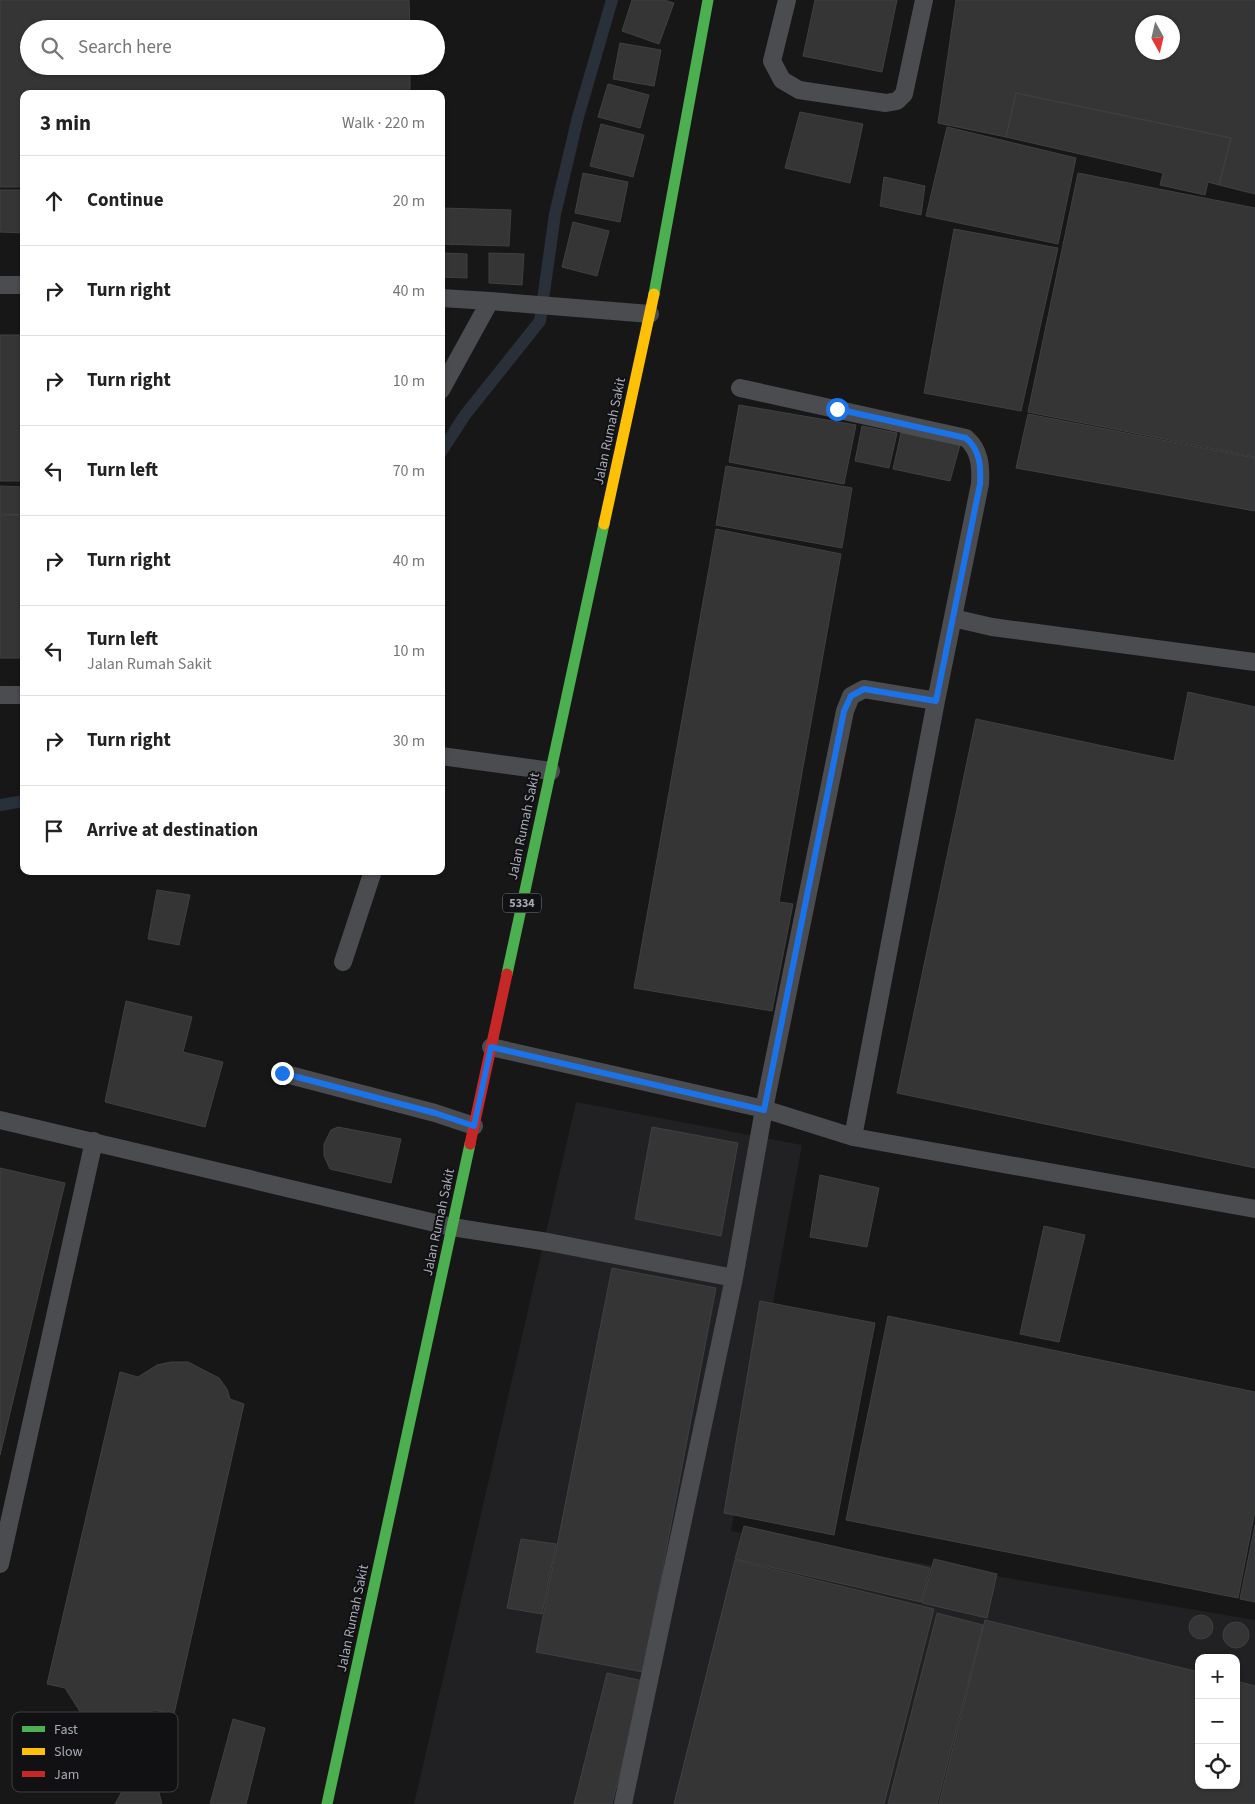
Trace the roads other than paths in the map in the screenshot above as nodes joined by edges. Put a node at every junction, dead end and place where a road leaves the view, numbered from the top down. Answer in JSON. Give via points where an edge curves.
{"nodes":[{"id":1,"x":708,"y":0,"type":"edge"},
{"id":2,"x":787,"y":0,"type":"edge"},
{"id":3,"x":924,"y":0,"type":"edge"},
{"id":4,"x":20,"y":284,"type":"edge"},
{"id":5,"x":0,"y":285,"type":"edge"},
{"id":6,"x":445,"y":298,"type":"edge"},
{"id":7,"x":490,"y":301,"type":"junction"},
{"id":8,"x":650,"y":314,"type":"junction"},
{"id":9,"x":445,"y":383,"type":"edge"},
{"id":10,"x":740,"y":388,"type":"dead end"},
{"id":11,"x":953,"y":618,"type":"junction"},
{"id":12,"x":1255,"y":662,"type":"edge"},
{"id":13,"x":0,"y":695,"type":"edge"},
{"id":14,"x":20,"y":695,"type":"edge"},
{"id":15,"x":936,"y":701,"type":"junction"},
{"id":16,"x":445,"y":757,"type":"edge"},
{"id":17,"x":551,"y":771,"type":"junction"},
{"id":18,"x":372,"y":875,"type":"edge"},
{"id":19,"x":343,"y":962,"type":"dead end"},
{"id":20,"x":491,"y":1047,"type":"junction"},
{"id":21,"x":282,"y":1073,"type":"dead end"},
{"id":22,"x":764,"y":1110,"type":"junction"},
{"id":23,"x":0,"y":1120,"type":"edge"},
{"id":24,"x":474,"y":1126,"type":"junction"},
{"id":25,"x":853,"y":1137,"type":"junction"},
{"id":26,"x":94,"y":1141,"type":"junction"},
{"id":27,"x":1255,"y":1209,"type":"edge"},
{"id":28,"x":452,"y":1227,"type":"junction"},
{"id":29,"x":734,"y":1278,"type":"junction"},
{"id":30,"x":0,"y":1564,"type":"edge"},
{"id":31,"x":327,"y":1804,"type":"edge"},
{"id":32,"x":623,"y":1804,"type":"edge"}],
"edges":[{"from":1,"to":8,"type":"main road","name":"Jalan Rumah Sakit","number":"5334"},
{"from":2,"to":3,"type":"lane","via":[[772,61],[782,80],[799,90],[886,103],[897,101],[904,94]]},
{"from":4,"to":5,"type":"lane"},
{"from":6,"to":7,"type":"lane"},
{"from":7,"to":8,"type":"lane"},
{"from":7,"to":9,"type":"lane"},
{"from":8,"to":17,"type":"main road","name":"Jalan Rumah Sakit","number":"5334"},
{"from":10,"to":11,"type":"lane","via":[[966,438],[974,445],[979,458],[980,484]]},
{"from":11,"to":12,"type":"lane"},
{"from":11,"to":15,"type":"lane"},
{"from":13,"to":14,"type":"lane"},
{"from":15,"to":22,"type":"lane","via":[[864,689],[851,696],[844,711]]},
{"from":15,"to":25,"type":"lane"},
{"from":16,"to":17,"type":"lane"},
{"from":17,"to":20,"type":"main road","name":"Jalan Rumah Sakit","number":"5334"},
{"from":18,"to":19,"type":"lane"},
{"from":20,"to":22,"type":"lane"},
{"from":20,"to":24,"type":"main road","name":"Jalan Rumah Sakit","number":"5334"},
{"from":21,"to":24,"type":"lane"},
{"from":22,"to":25,"type":"lane"},
{"from":22,"to":29,"type":"lane"},
{"from":23,"to":26,"type":"lane"},
{"from":24,"to":28,"type":"main road","name":"Jalan Rumah Sakit","number":"5334"},
{"from":25,"to":27,"type":"lane"},
{"from":26,"to":28,"type":"lane"},
{"from":26,"to":30,"type":"lane"},
{"from":28,"to":29,"type":"lane"},
{"from":28,"to":31,"type":"main road","name":"Jalan Rumah Sakit","number":"5334"},
{"from":29,"to":32,"type":"lane"}]}
